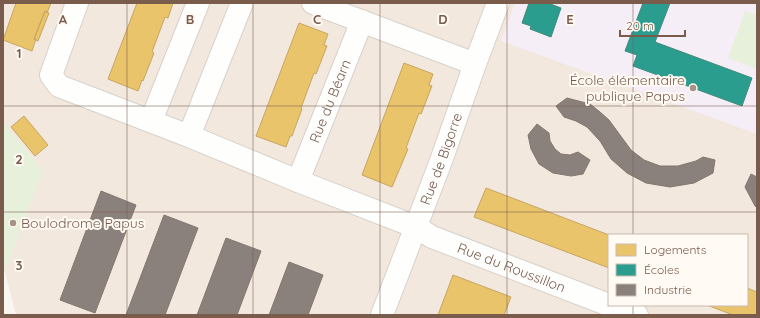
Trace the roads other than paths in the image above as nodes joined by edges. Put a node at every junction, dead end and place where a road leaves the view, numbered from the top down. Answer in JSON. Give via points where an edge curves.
{"nodes":[{"id":1,"x":77,"y":3,"type":"edge"},
{"id":2,"x":198,"y":3,"type":"edge"},
{"id":3,"x":242,"y":3,"type":"edge"},
{"id":4,"x":313,"y":3,"type":"edge"},
{"id":5,"x":498,"y":3,"type":"edge"},
{"id":6,"x":362,"y":21,"type":"junction"},
{"id":7,"x":475,"y":64,"type":"junction"},
{"id":8,"x":151,"y":121,"type":"junction"},
{"id":9,"x":189,"y":136,"type":"junction"},
{"id":10,"x":298,"y":181,"type":"junction"},
{"id":11,"x":416,"y":227,"type":"junction"},
{"id":12,"x":608,"y":304,"type":"edge"},
{"id":13,"x":613,"y":306,"type":"edge"},
{"id":14,"x":382,"y":315,"type":"edge"},
{"id":15,"x":637,"y":315,"type":"edge"}],
"edges":[{"from":1,"to":8,"type":"street","via":[[50,75],[59,86]]},
{"from":2,"to":8,"type":"street"},
{"from":3,"to":9,"type":"street"},
{"from":4,"to":6,"type":"street"},
{"from":5,"to":7,"type":"street","name":"Rue de Bigorre"},
{"from":6,"to":7,"type":"street"},
{"from":6,"to":10,"type":"street","name":"Rue du Béarn"},
{"from":7,"to":11,"type":"street","name":"Rue de Bigorre"},
{"from":8,"to":9,"type":"street"},
{"from":9,"to":10,"type":"street"},
{"from":10,"to":11,"type":"street"},
{"from":11,"to":12,"type":"street","name":"Rue du Roussillon","via":[[439,240]]},
{"from":11,"to":14,"type":"street","name":"Rue de Bigorre"},
{"from":13,"to":15,"type":"street","name":"Rue du Roussillon"}]}
